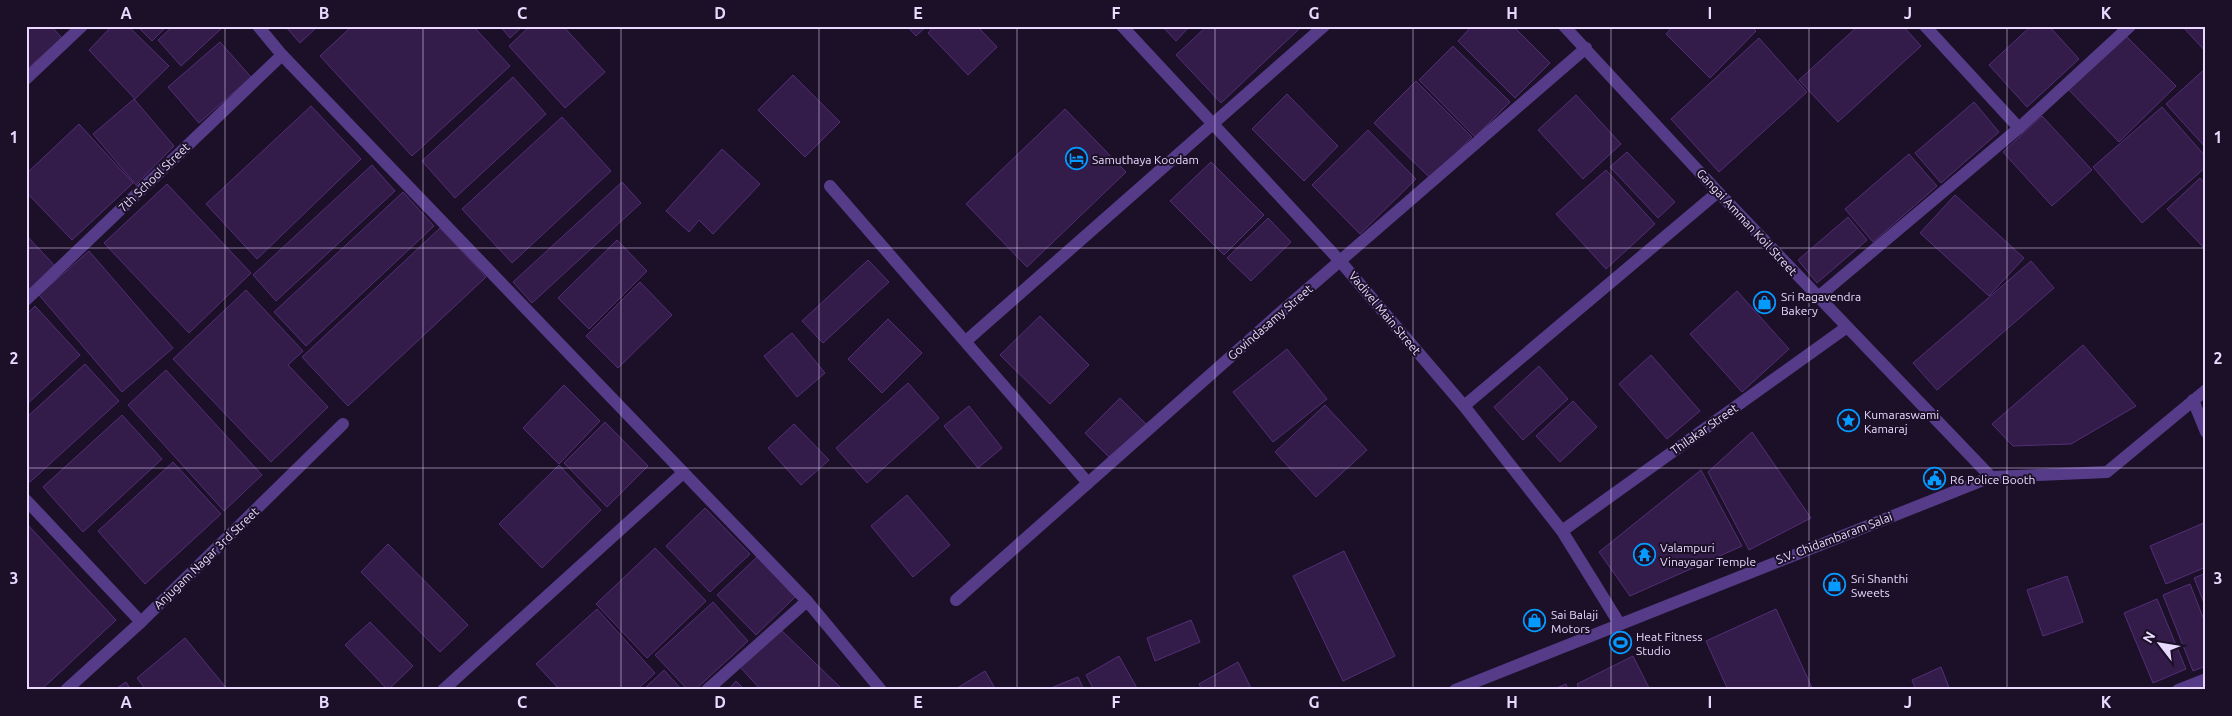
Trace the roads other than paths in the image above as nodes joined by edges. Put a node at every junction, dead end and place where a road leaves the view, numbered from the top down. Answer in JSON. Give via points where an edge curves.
{"nodes":[{"id":1,"x":82,"y":26,"type":"edge"},
{"id":2,"x":258,"y":26,"type":"edge"},
{"id":3,"x":1122,"y":26,"type":"edge"},
{"id":4,"x":1324,"y":26,"type":"edge"},
{"id":5,"x":1564,"y":26,"type":"edge"},
{"id":6,"x":1925,"y":26,"type":"edge"},
{"id":7,"x":2130,"y":26,"type":"edge"},
{"id":8,"x":1586,"y":48,"type":"junction"},
{"id":9,"x":282,"y":55,"type":"junction"},
{"id":10,"x":26,"y":79,"type":"edge"},
{"id":11,"x":1214,"y":123,"type":"junction"},
{"id":12,"x":2019,"y":128,"type":"junction"},
{"id":13,"x":830,"y":186,"type":"dead end"},
{"id":14,"x":1718,"y":192,"type":"junction"},
{"id":15,"x":1340,"y":261,"type":"junction"},
{"id":16,"x":1818,"y":297,"type":"junction"},
{"id":17,"x":26,"y":300,"type":"edge"},
{"id":18,"x":1847,"y":327,"type":"junction"},
{"id":19,"x":966,"y":341,"type":"junction"},
{"id":20,"x":2206,"y":390,"type":"edge"},
{"id":21,"x":2193,"y":400,"type":"junction"},
{"id":22,"x":1464,"y":406,"type":"junction"},
{"id":23,"x":343,"y":424,"type":"dead end"},
{"id":24,"x":2206,"y":432,"type":"edge"},
{"id":25,"x":683,"y":473,"type":"junction"},
{"id":26,"x":1991,"y":476,"type":"junction"},
{"id":27,"x":1088,"y":483,"type":"junction"},
{"id":28,"x":26,"y":500,"type":"edge"},
{"id":29,"x":1562,"y":531,"type":"junction"},
{"id":30,"x":956,"y":600,"type":"dead end"},
{"id":31,"x":807,"y":601,"type":"junction"},
{"id":32,"x":141,"y":622,"type":"junction"},
{"id":33,"x":1619,"y":622,"type":"junction"},
{"id":34,"x":2206,"y":680,"type":"edge"},
{"id":35,"x":66,"y":690,"type":"edge"},
{"id":36,"x":443,"y":690,"type":"edge"},
{"id":37,"x":707,"y":690,"type":"edge"},
{"id":38,"x":881,"y":690,"type":"edge"},
{"id":39,"x":1454,"y":690,"type":"edge"},
{"id":40,"x":2178,"y":690,"type":"edge"}],
"edges":[{"from":1,"to":10,"type":"street"},
{"from":2,"to":9,"type":"street"},
{"from":3,"to":11,"type":"street","name":"Vadivel Main Street"},
{"from":4,"to":11,"type":"street"},
{"from":5,"to":8,"type":"street","name":"Gangai Amman Koil Street"},
{"from":6,"to":12,"type":"street"},
{"from":7,"to":12,"type":"street"},
{"from":8,"to":14,"type":"street","name":"Gangai Amman Koil Street"},
{"from":8,"to":15,"type":"street","name":"Govindasamy Street"},
{"from":9,"to":17,"type":"street","name":"7th School Street"},
{"from":9,"to":25,"type":"street"},
{"from":11,"to":15,"type":"street","name":"Vadivel Main Street"},
{"from":11,"to":19,"type":"street"},
{"from":12,"to":16,"type":"street"},
{"from":13,"to":19,"type":"street"},
{"from":14,"to":16,"type":"street","name":"Gangai Amman Koil Street"},
{"from":14,"to":22,"type":"street"},
{"from":15,"to":22,"type":"street","name":"Vadivel Main Street"},
{"from":15,"to":27,"type":"street","name":"Govindasamy Street"},
{"from":16,"to":18,"type":"street","name":"Gangai Amman Koil Street"},
{"from":18,"to":26,"type":"street","name":"Gangai Amman Koil Street"},
{"from":18,"to":29,"type":"street","name":"Thilakar Street"},
{"from":19,"to":27,"type":"street"},
{"from":20,"to":21,"type":"street"},
{"from":21,"to":24,"type":"street"},
{"from":21,"to":26,"type":"street","via":[[2107,472]]},
{"from":22,"to":29,"type":"street","name":"Vadivel Main Street"},
{"from":23,"to":32,"type":"street","name":"Anjugam Nagar 3rd Street"},
{"from":25,"to":31,"type":"street"},
{"from":25,"to":36,"type":"street"},
{"from":26,"to":33,"type":"street","name":"S.V. Chidambaram Salai"},
{"from":27,"to":30,"type":"street","name":"Govindasamy Street"},
{"from":28,"to":32,"type":"street"},
{"from":29,"to":33,"type":"street","name":"Vadivel Main Street"},
{"from":31,"to":37,"type":"street"},
{"from":31,"to":38,"type":"street"},
{"from":32,"to":35,"type":"street","name":"Anjugam Nagar 3rd Street"},
{"from":33,"to":39,"type":"street","name":"S.V. Chidambaram Salai"},
{"from":34,"to":40,"type":"street"}]}
